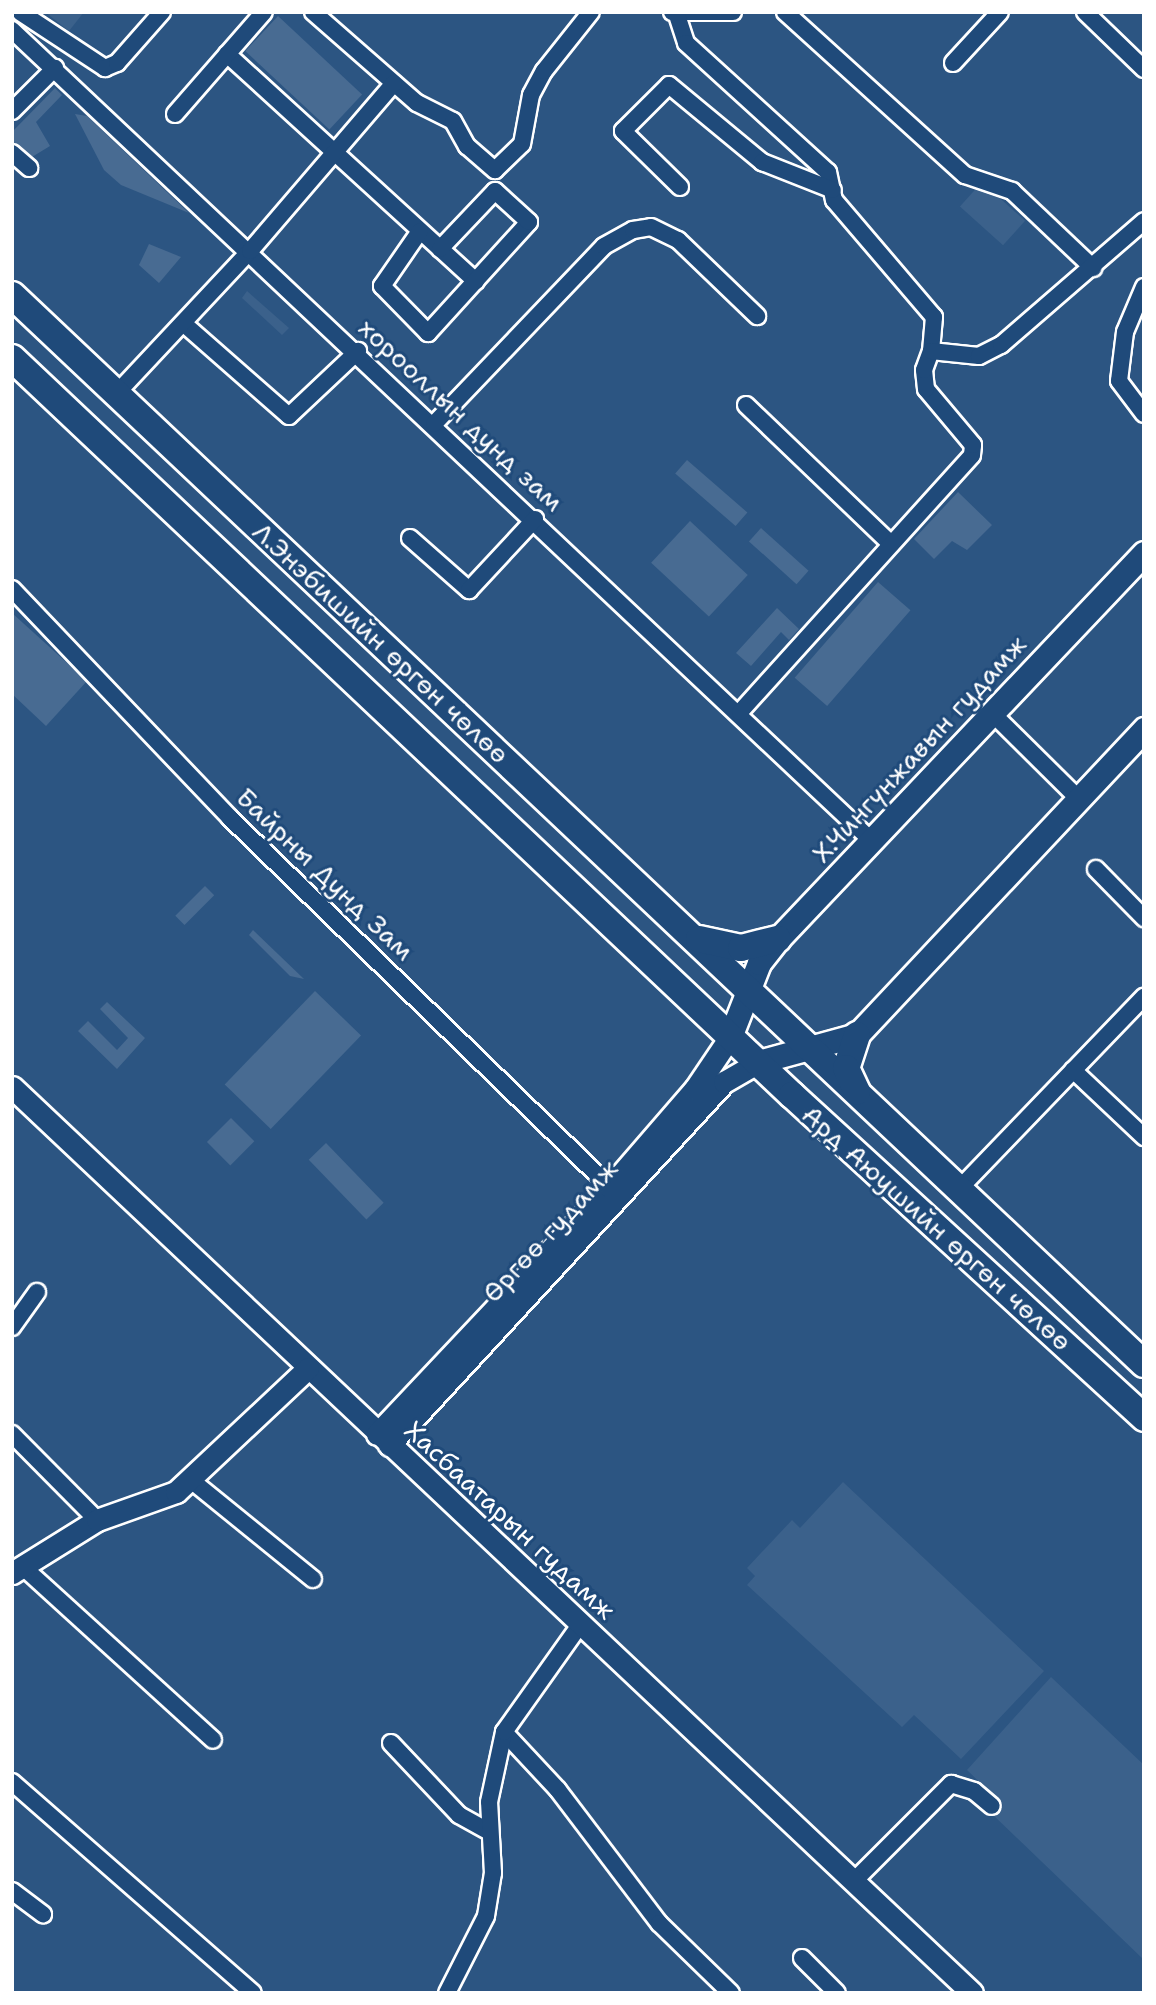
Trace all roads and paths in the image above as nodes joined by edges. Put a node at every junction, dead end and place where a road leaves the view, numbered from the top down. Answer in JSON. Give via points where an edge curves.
{"nodes":[{"id":1,"x":20,"y":12,"type":"edge"},
{"id":2,"x":162,"y":12,"type":"edge"},
{"id":3,"x":264,"y":12,"type":"edge"},
{"id":4,"x":313,"y":12,"type":"edge"},
{"id":5,"x":591,"y":12,"type":"edge"},
{"id":6,"x":733,"y":12,"type":"edge"},
{"id":7,"x":785,"y":12,"type":"edge"},
{"id":8,"x":1000,"y":12,"type":"edge"},
{"id":9,"x":1085,"y":12,"type":"edge"},
{"id":10,"x":674,"y":14,"type":"edge"},
{"id":11,"x":12,"y":30,"type":"edge"},
{"id":12,"x":227,"y":54,"type":"junction"},
{"id":13,"x":953,"y":63,"type":"dead end"},
{"id":14,"x":55,"y":68,"type":"junction"},
{"id":15,"x":1144,"y":69,"type":"edge"},
{"id":16,"x":394,"y":83,"type":"junction"},
{"id":17,"x":12,"y":111,"type":"edge"},
{"id":18,"x":176,"y":114,"type":"dead end"},
{"id":19,"x":333,"y":151,"type":"junction"},
{"id":20,"x":12,"y":153,"type":"edge"},
{"id":21,"x":29,"y":168,"type":"dead end"},
{"id":22,"x":680,"y":187,"type":"dead end"},
{"id":23,"x":833,"y":190,"type":"junction"},
{"id":24,"x":1144,"y":220,"type":"edge"},
{"id":25,"x":420,"y":231,"type":"junction"},
{"id":26,"x":440,"y":249,"type":"junction"},
{"id":27,"x":250,"y":251,"type":"junction"},
{"id":28,"x":1093,"y":268,"type":"junction"},
{"id":29,"x":476,"y":281,"type":"junction"},
{"id":30,"x":1144,"y":288,"type":"edge"},
{"id":31,"x":12,"y":295,"type":"edge"},
{"id":32,"x":757,"y":316,"type":"dead end"},
{"id":33,"x":183,"y":323,"type":"junction"},
{"id":34,"x":358,"y":351,"type":"junction"},
{"id":35,"x":931,"y":351,"type":"junction"},
{"id":36,"x":12,"y":358,"type":"edge"},
{"id":37,"x":117,"y":393,"type":"junction"},
{"id":38,"x":746,"y":405,"type":"dead end"},
{"id":39,"x":1144,"y":414,"type":"edge"},
{"id":40,"x":434,"y":424,"type":"junction"},
{"id":41,"x":535,"y":519,"type":"junction"},
{"id":42,"x":410,"y":538,"type":"dead end"},
{"id":43,"x":891,"y":544,"type":"junction"},
{"id":44,"x":1144,"y":553,"type":"edge"},
{"id":45,"x":12,"y":589,"type":"edge"},
{"id":46,"x":360,"y":624,"type":"junction"},
{"id":47,"x":325,"y":651,"type":"junction"},
{"id":48,"x":740,"y":712,"type":"junction"},
{"id":49,"x":991,"y":712,"type":"junction"},
{"id":50,"x":1144,"y":729,"type":"edge"},
{"id":51,"x":1079,"y":798,"type":"junction"},
{"id":52,"x":872,"y":839,"type":"junction"},
{"id":53,"x":1096,"y":869,"type":"dead end"},
{"id":54,"x":1144,"y":918,"type":"edge"},
{"id":55,"x":698,"y":939,"type":"junction"},
{"id":56,"x":778,"y":939,"type":"junction"},
{"id":57,"x":747,"y":993,"type":"junction"},
{"id":58,"x":1142,"y":1002,"type":"edge"},
{"id":59,"x":856,"y":1035,"type":"junction"},
{"id":60,"x":730,"y":1037,"type":"junction"},
{"id":61,"x":805,"y":1046,"type":"junction"},
{"id":62,"x":758,"y":1062,"type":"junction"},
{"id":63,"x":1073,"y":1070,"type":"junction"},
{"id":64,"x":12,"y":1087,"type":"edge"},
{"id":65,"x":859,"y":1097,"type":"junction"},
{"id":66,"x":1144,"y":1137,"type":"edge"},
{"id":67,"x":610,"y":1186,"type":"junction"},
{"id":68,"x":959,"y":1189,"type":"junction"},
{"id":69,"x":37,"y":1292,"type":"dead end"},
{"id":70,"x":12,"y":1326,"type":"edge"},
{"id":71,"x":1144,"y":1364,"type":"edge"},
{"id":72,"x":308,"y":1368,"type":"junction"},
{"id":73,"x":1144,"y":1418,"type":"edge"},
{"id":74,"x":383,"y":1440,"type":"junction"},
{"id":75,"x":15,"y":1442,"type":"edge"},
{"id":76,"x":191,"y":1480,"type":"junction"},
{"id":77,"x":97,"y":1520,"type":"junction"},
{"id":78,"x":17,"y":1570,"type":"edge"},
{"id":79,"x":313,"y":1579,"type":"dead end"},
{"id":80,"x":580,"y":1625,"type":"junction"},
{"id":81,"x":504,"y":1732,"type":"junction"},
{"id":82,"x":214,"y":1740,"type":"dead end"},
{"id":83,"x":391,"y":1743,"type":"dead end"},
{"id":84,"x":12,"y":1782,"type":"edge"},
{"id":85,"x":992,"y":1806,"type":"dead end"},
{"id":86,"x":488,"y":1831,"type":"junction"},
{"id":87,"x":853,"y":1882,"type":"junction"},
{"id":88,"x":12,"y":1891,"type":"edge"},
{"id":89,"x":43,"y":1914,"type":"dead end"},
{"id":90,"x":803,"y":1958,"type":"dead end"},
{"id":91,"x":253,"y":1993,"type":"edge"},
{"id":92,"x":447,"y":1993,"type":"edge"},
{"id":93,"x":731,"y":1993,"type":"edge"},
{"id":94,"x":837,"y":1993,"type":"edge"},
{"id":95,"x":972,"y":1993,"type":"edge"}],
"edges":[{"from":1,"to":2,"type":"street","via":[[105,68],[117,63]]},
{"from":3,"to":12,"type":"street"},
{"from":4,"to":16,"type":"street"},
{"from":5,"to":16,"type":"street","via":[[531,95],[522,144],[495,170],[467,146],[453,121]]},
{"from":6,"to":10,"type":"street"},
{"from":7,"to":28,"type":"street","via":[[965,175],[1012,191]]},
{"from":8,"to":13,"type":"street"},
{"from":9,"to":15,"type":"street"},
{"from":10,"to":23,"type":"street","via":[[686,43],[828,172]]},
{"from":11,"to":14,"type":"street","name":"хорооллын дунд зам"},
{"from":12,"to":18,"type":"street"},
{"from":12,"to":19,"type":"street"},
{"from":14,"to":17,"type":"street"},
{"from":14,"to":27,"type":"street","name":"хорооллын дунд зам"},
{"from":16,"to":19,"type":"street"},
{"from":19,"to":25,"type":"street"},
{"from":19,"to":27,"type":"street"},
{"from":20,"to":21,"type":"street"},
{"from":22,"to":23,"type":"street","via":[[623,131],[669,85],[762,162]]},
{"from":23,"to":35,"type":"street","via":[[834,200],[896,266],[903,288],[934,317]]},
{"from":24,"to":28,"type":"street"},
{"from":25,"to":26,"type":"street"},
{"from":25,"to":29,"type":"street","via":[[382,279],[418,329],[428,333]]},
{"from":26,"to":29,"type":"street"},
{"from":26,"to":29,"type":"street","via":[[495,191],[503,198],[529,222]]},
{"from":27,"to":33,"type":"street"},
{"from":27,"to":34,"type":"street","name":"хорооллын дунд зам"},
{"from":28,"to":35,"type":"street","via":[[1001,345],[979,356]]},
{"from":30,"to":39,"type":"street","via":[[1125,332],[1119,381]]},
{"from":31,"to":37,"type":"main road","name":"Л.Энэбишийн өргөн чөлөө"},
{"from":32,"to":40,"type":"street","via":[[678,240],[651,227],[633,230],[604,246]]},
{"from":33,"to":34,"type":"street","via":[[289,416]]},
{"from":33,"to":37,"type":"street"},
{"from":34,"to":40,"type":"street","name":"хорооллын дунд зам"},
{"from":35,"to":43,"type":"street","via":[[924,370],[926,388],[974,450]]},
{"from":36,"to":47,"type":"main road","name":"Л.Энэбишийн өргөн чөлөө"},
{"from":37,"to":46,"type":"main road","name":"Л.Энэбишийн өргөн чөлөө"},
{"from":38,"to":43,"type":"street"},
{"from":40,"to":41,"type":"street","name":"хорооллын дунд зам"},
{"from":41,"to":42,"type":"street","via":[[469,590]]},
{"from":41,"to":48,"type":"street","name":"хорооллын дунд зам"},
{"from":43,"to":48,"type":"street"},
{"from":44,"to":49,"type":"main road","name":"Х.Чингүнжавын гудамж"},
{"from":45,"to":67,"type":"street","name":"Байрны Дунд Зам","via":[[106,681],[230,818]]},
{"from":46,"to":47,"type":"main road","via":[[354,647]]},
{"from":46,"to":55,"type":"main road","name":"Л.Энэбишийн өргөн чөлөө"},
{"from":47,"to":60,"type":"main road","name":"Л.Энэбишийн өргөн чөлөө"},
{"from":48,"to":52,"type":"street","name":"хорооллын дунд зам"},
{"from":49,"to":51,"type":"street"},
{"from":49,"to":52,"type":"main road","name":"Х.Чингүнжавын гудамж"},
{"from":50,"to":51,"type":"main road"},
{"from":51,"to":59,"type":"main road"},
{"from":52,"to":56,"type":"main road","name":"Х.Чингүнжавын гудамж"},
{"from":53,"to":54,"type":"street"},
{"from":55,"to":56,"type":"main road","via":[[741,948]]},
{"from":55,"to":57,"type":"main road","name":"Л.Энэбишийн өргөн чөлөө"},
{"from":56,"to":57,"type":"main road","name":"Х.Чингүнжавын гудамж"},
{"from":57,"to":60,"type":"main road","name":"Х.Чингүнжавын гудамж"},
{"from":57,"to":61,"type":"main road","name":"Ард Аюушийн өргөн чөлөө"},
{"from":58,"to":63,"type":"street"},
{"from":59,"to":61,"type":"main road"},
{"from":59,"to":65,"type":"main road","via":[[846,1068]]},
{"from":60,"to":62,"type":"main road","name":"Ард Аюушийн өргөн чөлөө"},
{"from":60,"to":67,"type":"street","name":"Өргөө гудамж","via":[[695,1088]]},
{"from":61,"to":62,"type":"main road"},
{"from":61,"to":65,"type":"main road","name":"Ард Аюушийн өргөн чөлөө"},
{"from":62,"to":73,"type":"main road","name":"Ард Аюушийн өргөн чөлөө"},
{"from":62,"to":74,"type":"street","name":"Өргөө гудамж","via":[[724,1082]]},
{"from":63,"to":66,"type":"street"},
{"from":63,"to":68,"type":"street"},
{"from":64,"to":72,"type":"street","name":"Хасбаатарын гудамж"},
{"from":65,"to":68,"type":"main road","name":"Ард Аюушийн өргөн чөлөө"},
{"from":67,"to":74,"type":"street","name":"Өргөө гудамж"},
{"from":68,"to":71,"type":"main road","name":"Ард Аюушийн өргөн чөлөө"},
{"from":69,"to":70,"type":"street"},
{"from":72,"to":74,"type":"street","name":"Хасбаатарын гудамж"},
{"from":72,"to":76,"type":"street"},
{"from":74,"to":80,"type":"street","name":"Хасбаатарын гудамж"},
{"from":75,"to":77,"type":"street"},
{"from":76,"to":77,"type":"street","via":[[153,1502]]},
{"from":76,"to":79,"type":"street"},
{"from":77,"to":78,"type":"street"},
{"from":78,"to":82,"type":"street"},
{"from":80,"to":81,"type":"street"},
{"from":80,"to":87,"type":"street","name":"Хасбаатарын гудамж"},
{"from":81,"to":86,"type":"street"},
{"from":81,"to":93,"type":"street","via":[[558,1790],[659,1923]]},
{"from":83,"to":86,"type":"street","via":[[459,1815]]},
{"from":84,"to":91,"type":"street"},
{"from":85,"to":87,"type":"street","via":[[974,1791],[951,1784]]},
{"from":86,"to":92,"type":"street","via":[[493,1873],[486,1916]]},
{"from":87,"to":95,"type":"street","name":"Хасбаатарын гудамж"},
{"from":88,"to":89,"type":"street"},
{"from":90,"to":94,"type":"street"}]}
